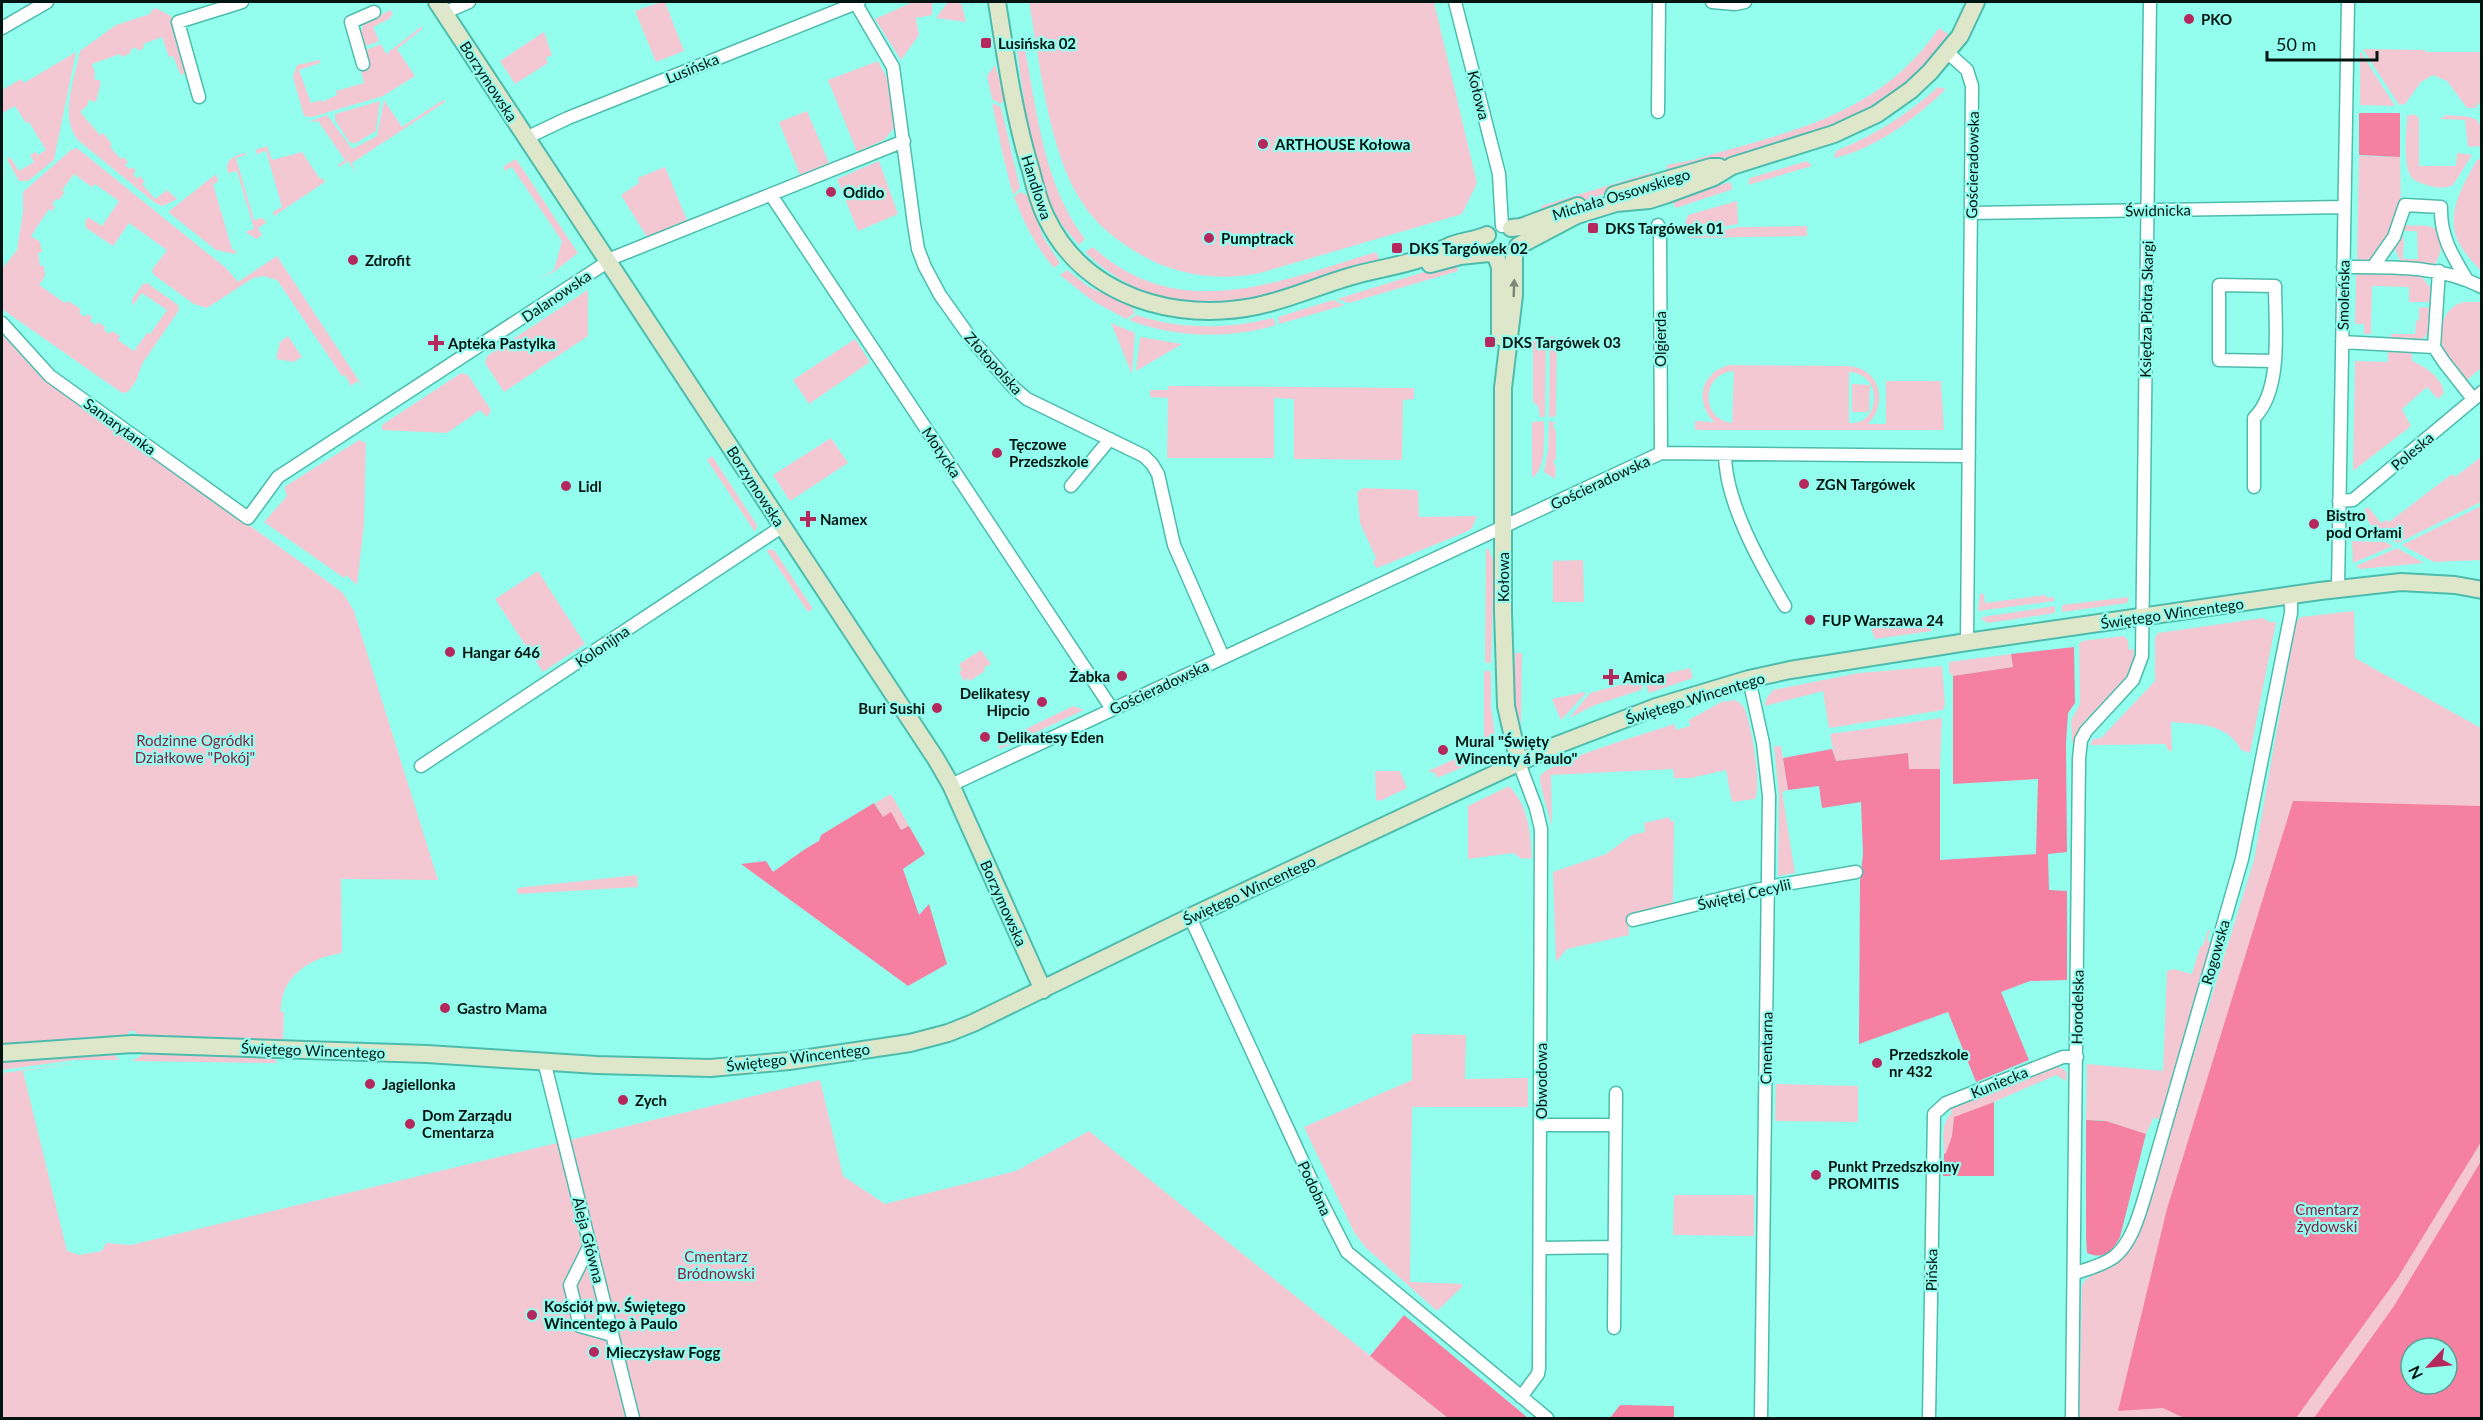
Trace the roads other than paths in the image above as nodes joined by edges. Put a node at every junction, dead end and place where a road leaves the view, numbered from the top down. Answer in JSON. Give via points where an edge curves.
{"nodes":[{"id":1,"x":47,"y":2,"type":"edge"},
{"id":2,"x":242,"y":2,"type":"edge"},
{"id":3,"x":469,"y":2,"type":"edge"},
{"id":4,"x":857,"y":2,"type":"edge"},
{"id":5,"x":996,"y":2,"type":"edge"},
{"id":6,"x":1455,"y":2,"type":"edge"},
{"id":7,"x":1659,"y":2,"type":"edge"},
{"id":8,"x":1712,"y":2,"type":"edge"},
{"id":9,"x":1745,"y":2,"type":"edge"},
{"id":10,"x":1976,"y":2,"type":"edge"},
{"id":11,"x":2150,"y":2,"type":"edge"},
{"id":12,"x":2348,"y":2,"type":"edge"},
{"id":13,"x":440,"y":7,"type":"edge"},
{"id":14,"x":374,"y":12,"type":"dead end"},
{"id":15,"x":2,"y":28,"type":"edge"},
{"id":16,"x":1947,"y":52,"type":"junction"},
{"id":17,"x":363,"y":64,"type":"dead end"},
{"id":18,"x":199,"y":97,"type":"dead end"},
{"id":19,"x":1658,"y":112,"type":"dead end"},
{"id":20,"x":525,"y":138,"type":"junction"},
{"id":21,"x":904,"y":141,"type":"junction"},
{"id":22,"x":1732,"y":166,"type":"junction"},
{"id":23,"x":771,"y":195,"type":"junction"},
{"id":24,"x":2344,"y":207,"type":"junction"},
{"id":25,"x":2147,"y":211,"type":"junction"},
{"id":26,"x":1971,"y":213,"type":"junction"},
{"id":27,"x":1658,"y":225,"type":"dead end"},
{"id":28,"x":1506,"y":227,"type":"junction"},
{"id":29,"x":1487,"y":235,"type":"junction"},
{"id":30,"x":1516,"y":250,"type":"junction"},
{"id":31,"x":1493,"y":256,"type":"junction"},
{"id":32,"x":608,"y":262,"type":"junction"},
{"id":33,"x":2343,"y":267,"type":"junction"},
{"id":34,"x":2373,"y":267,"type":"junction"},
{"id":35,"x":2439,"y":271,"type":"junction"},
{"id":36,"x":2467,"y":280,"type":"junction"},
{"id":37,"x":2481,"y":287,"type":"edge"},
{"id":38,"x":1310,"y":291,"type":"junction"},
{"id":39,"x":2,"y":323,"type":"edge"},
{"id":40,"x":2342,"y":342,"type":"junction"},
{"id":41,"x":2434,"y":346,"type":"junction"},
{"id":42,"x":2274,"y":361,"type":"junction"},
{"id":43,"x":1503,"y":388,"type":"junction"},
{"id":44,"x":2477,"y":395,"type":"edge"},
{"id":45,"x":1110,"y":439,"type":"junction"},
{"id":46,"x":1661,"y":453,"type":"junction"},
{"id":47,"x":1725,"y":454,"type":"junction"},
{"id":48,"x":1968,"y":456,"type":"junction"},
{"id":49,"x":1071,"y":486,"type":"dead end"},
{"id":50,"x":2254,"y":487,"type":"dead end"},
{"id":51,"x":2339,"y":501,"type":"junction"},
{"id":52,"x":248,"y":518,"type":"joint"},
{"id":53,"x":783,"y":526,"type":"junction"},
{"id":54,"x":1503,"y":527,"type":"junction"},
{"id":55,"x":2338,"y":589,"type":"junction"},
{"id":56,"x":2481,"y":590,"type":"edge"},
{"id":57,"x":2291,"y":595,"type":"junction"},
{"id":58,"x":1785,"y":606,"type":"dead end"},
{"id":59,"x":2142,"y":617,"type":"junction"},
{"id":60,"x":1967,"y":642,"type":"junction"},
{"id":61,"x":1223,"y":657,"type":"junction"},
{"id":62,"x":1749,"y":679,"type":"junction"},
{"id":63,"x":1112,"y":709,"type":"junction"},
{"id":64,"x":1519,"y":763,"type":"junction"},
{"id":65,"x":421,"y":766,"type":"dead end"},
{"id":66,"x":951,"y":785,"type":"junction"},
{"id":67,"x":1856,"y":872,"type":"dead end"},
{"id":68,"x":1768,"y":887,"type":"junction"},
{"id":69,"x":1190,"y":917,"type":"junction"},
{"id":70,"x":1633,"y":920,"type":"dead end"},
{"id":71,"x":1043,"y":990,"type":"junction"},
{"id":72,"x":2,"y":1053,"type":"edge"},
{"id":73,"x":2077,"y":1057,"type":"junction"},
{"id":74,"x":544,"y":1061,"type":"junction"},
{"id":75,"x":1616,"y":1093,"type":"dead end"},
{"id":76,"x":1933,"y":1122,"type":"joint"},
{"id":77,"x":1541,"y":1125,"type":"junction"},
{"id":78,"x":1616,"y":1125,"type":"junction"},
{"id":79,"x":590,"y":1245,"type":"junction"},
{"id":80,"x":1615,"y":1247,"type":"junction"},
{"id":81,"x":1539,"y":1248,"type":"junction"},
{"id":82,"x":2075,"y":1273,"type":"junction"},
{"id":83,"x":1614,"y":1328,"type":"dead end"},
{"id":84,"x":612,"y":1335,"type":"junction"},
{"id":85,"x":1521,"y":1397,"type":"junction"},
{"id":86,"x":633,"y":1419,"type":"edge"},
{"id":87,"x":1547,"y":1419,"type":"edge"},
{"id":88,"x":1761,"y":1419,"type":"edge"},
{"id":89,"x":1929,"y":1419,"type":"edge"},
{"id":90,"x":2072,"y":1419,"type":"edge"}],
"edges":[{"from":1,"to":15,"type":"street"},
{"from":2,"to":18,"type":"street","via":[[178,22]]},
{"from":3,"to":13,"type":"street"},
{"from":4,"to":20,"type":"street","name":"Lusińska"},
{"from":4,"to":21,"type":"street","name":"Złotopolska","via":[[893,67]]},
{"from":5,"to":38,"type":"street","name":"Handlowa","via":[[1022,138],[1038,196],[1053,230],[1084,267],[1131,297],[1189,311],[1243,309]]},
{"from":6,"to":28,"type":"street","name":"Kołowa","via":[[1499,174]]},
{"from":7,"to":19,"type":"street"},
{"from":8,"to":9,"type":"street"},
{"from":10,"to":16,"type":"street","name":"Michała Ossowskiego","via":[[1960,36]]},
{"from":11,"to":25,"type":"street","name":"Księdza Piotra Skargi"},
{"from":12,"to":24,"type":"street","name":"Smoleńska"},
{"from":13,"to":20,"type":"street","name":"Borzymowska"},
{"from":14,"to":17,"type":"street","via":[[351,22]]},
{"from":16,"to":22,"type":"street","name":"Michała Ossowskiego","via":[[1911,90],[1877,114],[1834,134]]},
{"from":16,"to":26,"type":"street","name":"Gościeradowska","via":[[1966,70],[1972,86]]},
{"from":20,"to":32,"type":"street","name":"Borzymowska"},
{"from":21,"to":23,"type":"street","name":"Dalanowska"},
{"from":21,"to":45,"type":"street","name":"Złotopolska","via":[[918,249],[953,316],[1027,399]]},
{"from":22,"to":28,"type":"street","name":"Michała Ossowskiego","via":[[1686,174],[1570,208],[1521,227]]},
{"from":22,"to":30,"type":"street","name":"Michała Ossowskiego","via":[[1665,195],[1616,203],[1577,215]]},
{"from":23,"to":32,"type":"street","name":"Dalanowska"},
{"from":23,"to":63,"type":"street","name":"Motycka"},
{"from":24,"to":25,"type":"street","name":"Świdnicka"},
{"from":24,"to":33,"type":"street","name":"Smoleńska"},
{"from":25,"to":26,"type":"street","name":"Świdnicka"},
{"from":25,"to":59,"type":"street","name":"Księdza Piotra Skargi"},
{"from":26,"to":48,"type":"street","name":"Gościeradowska"},
{"from":27,"to":46,"type":"street","name":"Olgierda"},
{"from":28,"to":29,"type":"street","via":[[1495,228]]},
{"from":28,"to":30,"type":"street","via":[[1516,234]]},
{"from":29,"to":31,"type":"street","via":[[1485,244]]},
{"from":29,"to":38,"type":"street","name":"Handlowa"},
{"from":30,"to":31,"type":"street","via":[[1505,259]]},
{"from":43,"to":30,"type":"street","name":"Kołowa","one_way":true},
{"from":31,"to":38,"type":"street","name":"Handlowa","via":[[1447,259],[1375,280]]},
{"from":31,"to":43,"type":"street","name":"Kołowa","via":[[1500,267]]},
{"from":32,"to":52,"type":"street","name":"Dalanowska","via":[[278,477]]},
{"from":32,"to":53,"type":"street","name":"Borzymowska"},
{"from":33,"to":34,"type":"street"},
{"from":33,"to":40,"type":"street","name":"Smoleńska"},
{"from":34,"to":35,"type":"street"},
{"from":34,"to":36,"type":"street","via":[[2394,237],[2405,205],[2441,207],[2446,244]]},
{"from":35,"to":36,"type":"street"},
{"from":35,"to":41,"type":"street"},
{"from":36,"to":37,"type":"street"},
{"from":39,"to":52,"type":"street","name":"Samarytanka","via":[[50,376]]},
{"from":40,"to":41,"type":"street"},
{"from":40,"to":51,"type":"street","name":"Smoleńska"},
{"from":41,"to":44,"type":"street"},
{"from":42,"to":42,"type":"street","via":[[2275,286],[2219,285],[2219,360]]},
{"from":42,"to":50,"type":"street","via":[[2269,398],[2254,418]]},
{"from":43,"to":54,"type":"street","name":"Kołowa"},
{"from":44,"to":51,"type":"street","name":"Poleska","via":[[2353,500]]},
{"from":45,"to":49,"type":"street"},
{"from":45,"to":61,"type":"street","name":"Złotopolska","via":[[1144,456],[1158,474],[1174,545]]},
{"from":46,"to":47,"type":"street","name":"Gościeradowska"},
{"from":46,"to":54,"type":"street","name":"Gościeradowska"},
{"from":47,"to":48,"type":"street","name":"Gościeradowska"},
{"from":47,"to":58,"type":"street","via":[[1725,473],[1749,539]]},
{"from":48,"to":60,"type":"street"},
{"from":51,"to":55,"type":"street","name":"Smoleńska"},
{"from":53,"to":65,"type":"street","name":"Kolonijna"},
{"from":53,"to":66,"type":"street","name":"Borzymowska"},
{"from":54,"to":61,"type":"street","name":"Gościeradowska"},
{"from":54,"to":64,"type":"street","name":"Kołowa","via":[[1506,706]]},
{"from":55,"to":56,"type":"street","name":"Świętego Wincentego","via":[[2408,582]]},
{"from":55,"to":57,"type":"street","name":"Świętego Wincentego"},
{"from":57,"to":59,"type":"street","name":"Świętego Wincentego"},
{"from":57,"to":82,"type":"street","name":"Rogowska","via":[[2291,614],[2242,859],[2147,1189],[2136,1223],[2115,1256]]},
{"from":59,"to":60,"type":"street","name":"Świętego Wincentego"},
{"from":59,"to":73,"type":"street","name":"Horodelska","via":[[2142,656],[2136,674],[2122,694],[2091,723],[2081,740]]},
{"from":60,"to":62,"type":"street","name":"Świętego Wincentego"},
{"from":61,"to":63,"type":"street","name":"Gościeradowska"},
{"from":62,"to":64,"type":"street","name":"Świętego Wincentego","via":[[1656,707]]},
{"from":62,"to":68,"type":"street","name":"Cmentarna","via":[[1763,743],[1769,796]]},
{"from":63,"to":66,"type":"street","name":"Gościeradowska"},
{"from":64,"to":69,"type":"street","name":"Świętego Wincentego"},
{"from":64,"to":77,"type":"street","name":"Obwodowa","via":[[1541,829]]},
{"from":66,"to":71,"type":"street","name":"Borzymowska"},
{"from":67,"to":68,"type":"street","name":"Świętej Cecylii"},
{"from":68,"to":70,"type":"street","name":"Świętej Cecylii"},
{"from":68,"to":88,"type":"street","name":"Cmentarna"},
{"from":69,"to":71,"type":"street","name":"Świętego Wincentego"},
{"from":69,"to":85,"type":"street","name":"Podobna","via":[[1347,1252]]},
{"from":71,"to":74,"type":"street","name":"Świętego Wincentego","via":[[948,1033],[831,1055],[710,1068]]},
{"from":72,"to":74,"type":"street","name":"Świętego Wincentego","via":[[132,1044]]},
{"from":73,"to":76,"type":"street","name":"Kuniecka","via":[[2062,1057],[1946,1103],[1936,1110]]},
{"from":73,"to":82,"type":"street","name":"Horodelska"},
{"from":74,"to":79,"type":"street","name":"Aleja Główna"},
{"from":75,"to":78,"type":"street"},
{"from":76,"to":89,"type":"street","name":"Pińska"},
{"from":77,"to":78,"type":"street"},
{"from":77,"to":81,"type":"street","name":"Obwodowa"},
{"from":78,"to":80,"type":"street"},
{"from":79,"to":84,"type":"street","name":"Aleja Główna"},
{"from":79,"to":84,"type":"street","via":[[570,1285],[580,1326]]},
{"from":80,"to":81,"type":"street"},
{"from":80,"to":83,"type":"street"},
{"from":81,"to":85,"type":"street","name":"Obwodowa","via":[[1539,1368]]},
{"from":82,"to":90,"type":"street","name":"Horodelska"},
{"from":84,"to":86,"type":"street","name":"Aleja Główna"},
{"from":85,"to":87,"type":"street","name":"Podobna"}]}
